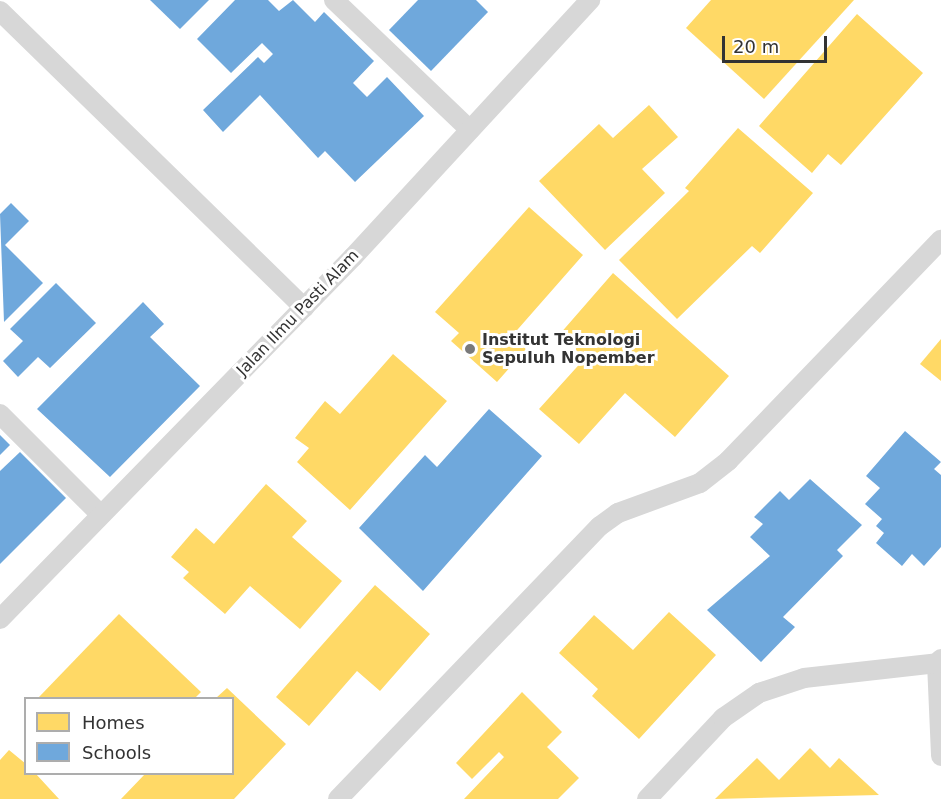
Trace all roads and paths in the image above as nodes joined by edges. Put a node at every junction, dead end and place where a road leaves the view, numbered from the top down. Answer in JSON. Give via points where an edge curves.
{"nodes":[{"id":1,"x":334,"y":0,"type":"edge"},
{"id":2,"x":590,"y":0,"type":"edge"},
{"id":3,"x":0,"y":11,"type":"edge"},
{"id":4,"x":470,"y":130,"type":"junction"},
{"id":5,"x":941,"y":240,"type":"edge"},
{"id":6,"x":304,"y":308,"type":"junction"},
{"id":7,"x":0,"y":414,"type":"edge"},
{"id":8,"x":100,"y":514,"type":"junction"},
{"id":9,"x":0,"y":619,"type":"edge"},
{"id":10,"x":939,"y":661,"type":"edge"},
{"id":11,"x":941,"y":756,"type":"edge"},
{"id":12,"x":338,"y":799,"type":"edge"},
{"id":13,"x":647,"y":799,"type":"edge"}],
"edges":[{"from":1,"to":4,"type":"lane"},
{"from":2,"to":4,"type":"lane","name":"Jalan Ilmu Pasti Alam"},
{"from":3,"to":6,"type":"lane"},
{"from":4,"to":6,"type":"lane","name":"Jalan Ilmu Pasti Alam"},
{"from":5,"to":12,"type":"lane","via":[[728,461],[692,487],[618,513],[600,526]]},
{"from":6,"to":8,"type":"lane","name":"Jalan Ilmu Pasti Alam"},
{"from":7,"to":8,"type":"lane"},
{"from":8,"to":9,"type":"lane","name":"Jalan Ilmu Pasti Alam"},
{"from":10,"to":11,"type":"lane"},
{"from":10,"to":13,"type":"lane","via":[[804,678],[759,693],[723,718]]}]}
